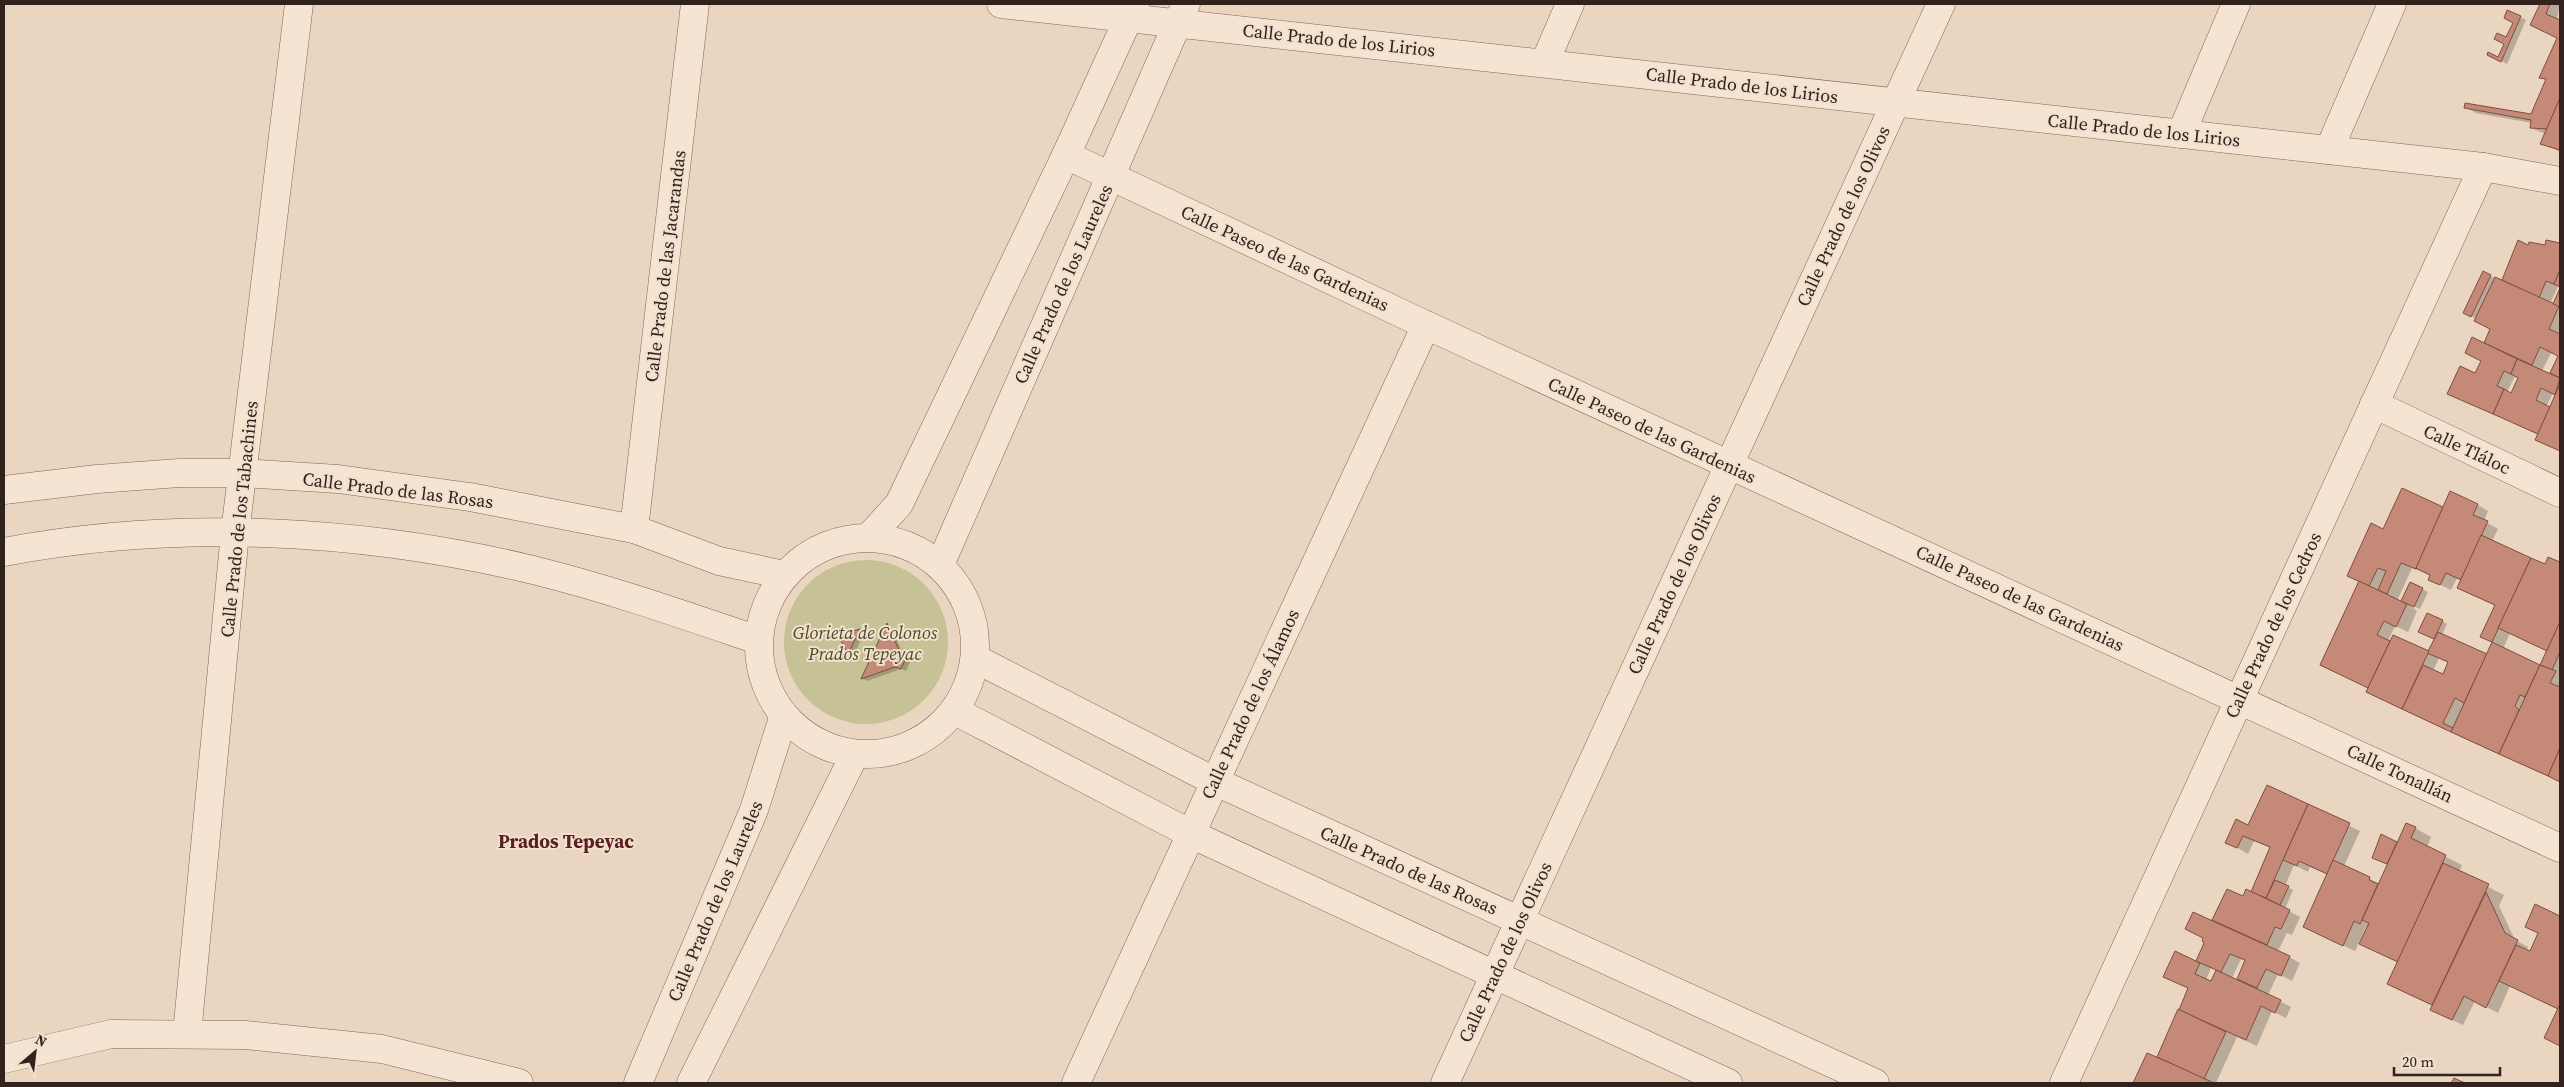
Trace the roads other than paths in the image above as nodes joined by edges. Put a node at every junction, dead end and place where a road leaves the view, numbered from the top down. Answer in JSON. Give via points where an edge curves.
{"nodes":[{"id":1,"x":299,"y":4,"type":"edge"},
{"id":2,"x":695,"y":4,"type":"edge"},
{"id":3,"x":1001,"y":4,"type":"edge"},
{"id":4,"x":1570,"y":4,"type":"edge"},
{"id":5,"x":1941,"y":4,"type":"edge"},
{"id":6,"x":2236,"y":4,"type":"edge"},
{"id":7,"x":2392,"y":4,"type":"edge"},
{"id":8,"x":1132,"y":11,"type":"edge"},
{"id":9,"x":1182,"y":14,"type":"edge"},
{"id":10,"x":1545,"y":62,"type":"junction"},
{"id":11,"x":1896,"y":102,"type":"junction"},
{"id":12,"x":2181,"y":134,"type":"junction"},
{"id":13,"x":2330,"y":150,"type":"junction"},
{"id":14,"x":1066,"y":155,"type":"junction"},
{"id":15,"x":2483,"y":167,"type":"junction"},
{"id":16,"x":1110,"y":176,"type":"junction"},
{"id":17,"x":2560,"y":181,"type":"edge"},
{"id":18,"x":1426,"y":325,"type":"junction"},
{"id":19,"x":2374,"y":404,"type":"junction"},
{"id":20,"x":1729,"y":466,"type":"junction"},
{"id":21,"x":243,"y":473,"type":"junction"},
{"id":22,"x":4,"y":490,"type":"edge"},
{"id":23,"x":2560,"y":493,"type":"edge"},
{"id":24,"x":634,"y":529,"type":"junction"},
{"id":25,"x":235,"y":533,"type":"junction"},
{"id":26,"x":869,"y":537,"type":"junction"},
{"id":27,"x":4,"y":552,"type":"edge"},
{"id":28,"x":940,"y":565,"type":"junction"},
{"id":29,"x":784,"y":575,"type":"junction"},
{"id":30,"x":758,"y":640,"type":"junction"},
{"id":31,"x":976,"y":659,"type":"junction"},
{"id":32,"x":2240,"y":699,"type":"junction"},
{"id":33,"x":955,"y":711,"type":"junction"},
{"id":34,"x":784,"y":715,"type":"junction"},
{"id":35,"x":855,"y":754,"type":"junction"},
{"id":36,"x":1214,"y":781,"type":"junction"},
{"id":37,"x":1191,"y":834,"type":"junction"},
{"id":38,"x":2560,"y":848,"type":"edge"},
{"id":39,"x":1519,"y":920,"type":"junction"},
{"id":40,"x":1494,"y":974,"type":"junction"},
{"id":41,"x":187,"y":1034,"type":"junction"},
{"id":42,"x":4,"y":1059,"type":"edge"},
{"id":43,"x":519,"y":1083,"type":"edge"},
{"id":44,"x":638,"y":1083,"type":"edge"},
{"id":45,"x":691,"y":1083,"type":"edge"},
{"id":46,"x":1076,"y":1083,"type":"edge"},
{"id":47,"x":1445,"y":1083,"type":"edge"},
{"id":48,"x":1728,"y":1083,"type":"edge"},
{"id":49,"x":1875,"y":1083,"type":"edge"},
{"id":50,"x":2064,"y":1083,"type":"edge"}],
"edges":[{"from":1,"to":21,"type":"street","name":"Calle Prado de los Tabachines"},
{"from":2,"to":24,"type":"street","name":"Calle Prado de las Jacarandas"},
{"from":3,"to":8,"type":"street","name":"Calle Prado de los Lirios"},
{"from":4,"to":10,"type":"street"},
{"from":5,"to":11,"type":"street","name":"Calle Prado de los Olivos"},
{"from":6,"to":12,"type":"street"},
{"from":7,"to":13,"type":"street"},
{"from":8,"to":9,"type":"street","name":"Calle Prado de los Lirios"},
{"from":8,"to":14,"type":"street"},
{"from":9,"to":10,"type":"street","name":"Calle Prado de los Lirios"},
{"from":9,"to":16,"type":"street","name":"Calle Prado de los Laureles"},
{"from":10,"to":11,"type":"street","name":"Calle Prado de los Lirios"},
{"from":11,"to":12,"type":"street","name":"Calle Prado de los Lirios"},
{"from":11,"to":20,"type":"street","name":"Calle Prado de los Olivos"},
{"from":12,"to":13,"type":"street","name":"Calle Prado de los Lirios"},
{"from":13,"to":15,"type":"street","name":"Calle Prado de los Lirios"},
{"from":14,"to":16,"type":"street","name":"Calle Paseo de las Gardenias"},
{"from":14,"to":26,"type":"street","via":[[899,504]]},
{"from":15,"to":17,"type":"street","name":"Calle Prado de los Lirios"},
{"from":15,"to":19,"type":"street","name":"Calle Prado de los Cedros"},
{"from":16,"to":18,"type":"street","name":"Calle Paseo de las Gardenias"},
{"from":16,"to":28,"type":"street","name":"Calle Prado de los Laureles"},
{"from":18,"to":20,"type":"street","name":"Calle Paseo de las Gardenias"},
{"from":18,"to":36,"type":"street","name":"Calle Prado de los Álamos"},
{"from":19,"to":23,"type":"street","name":"Calle Tláloc"},
{"from":19,"to":32,"type":"street","name":"Calle Prado de los Cedros"},
{"from":20,"to":32,"type":"street","name":"Calle Paseo de las Gardenias"},
{"from":20,"to":39,"type":"street","name":"Calle Prado de los Olivos"},
{"from":21,"to":22,"type":"street","name":"Calle Prado de las Rosas","via":[[179,473]]},
{"from":21,"to":24,"type":"street","name":"Calle Prado de las Rosas","via":[[338,479],[461,496]]},
{"from":21,"to":25,"type":"street","name":"Calle Prado de los Tabachines"},
{"from":24,"to":29,"type":"street","name":"Calle Prado de las Rosas","via":[[719,561]]},
{"from":25,"to":27,"type":"street","via":[[124,536]]},
{"from":25,"to":30,"type":"street","via":[[345,539],[435,550],[610,591]]},
{"from":25,"to":41,"type":"street","name":"Calle Prado de los Tabachines"},
{"from":26,"to":28,"type":"street","via":[[907,545]]},
{"from":26,"to":29,"type":"street","via":[[845,539],[822,546]]},
{"from":28,"to":31,"type":"street","via":[[958,587],[973,618]]},
{"from":29,"to":30,"type":"street","via":[[762,616]]},
{"from":30,"to":34,"type":"street","via":[[764,680]]},
{"from":31,"to":33,"type":"street","via":[[968,687]]},
{"from":31,"to":36,"type":"street","name":"Calle Prado de las Rosas"},
{"from":32,"to":38,"type":"street","name":"Calle Tonallán"},
{"from":32,"to":50,"type":"street","name":"Calle Prado de los Cedros"},
{"from":33,"to":35,"type":"street","via":[[927,737],[911,745],[892,752]]},
{"from":33,"to":37,"type":"street"},
{"from":34,"to":35,"type":"street","via":[[816,742]]},
{"from":34,"to":44,"type":"street","name":"Calle Prado de los Laureles","via":[[754,810]]},
{"from":35,"to":45,"type":"street"},
{"from":36,"to":37,"type":"street","name":"Calle Prado de los Álamos"},
{"from":36,"to":39,"type":"street","name":"Calle Prado de las Rosas"},
{"from":37,"to":40,"type":"street"},
{"from":37,"to":46,"type":"street","name":"Calle Prado de los Álamos"},
{"from":39,"to":40,"type":"street","name":"Calle Prado de los Olivos"},
{"from":39,"to":49,"type":"street","name":"Calle Prado de las Rosas"},
{"from":40,"to":47,"type":"street","name":"Calle Prado de los Olivos"},
{"from":40,"to":48,"type":"street"},
{"from":41,"to":42,"type":"street","via":[[111,1034]]},
{"from":41,"to":43,"type":"street","via":[[245,1035],[382,1049]]}]}
